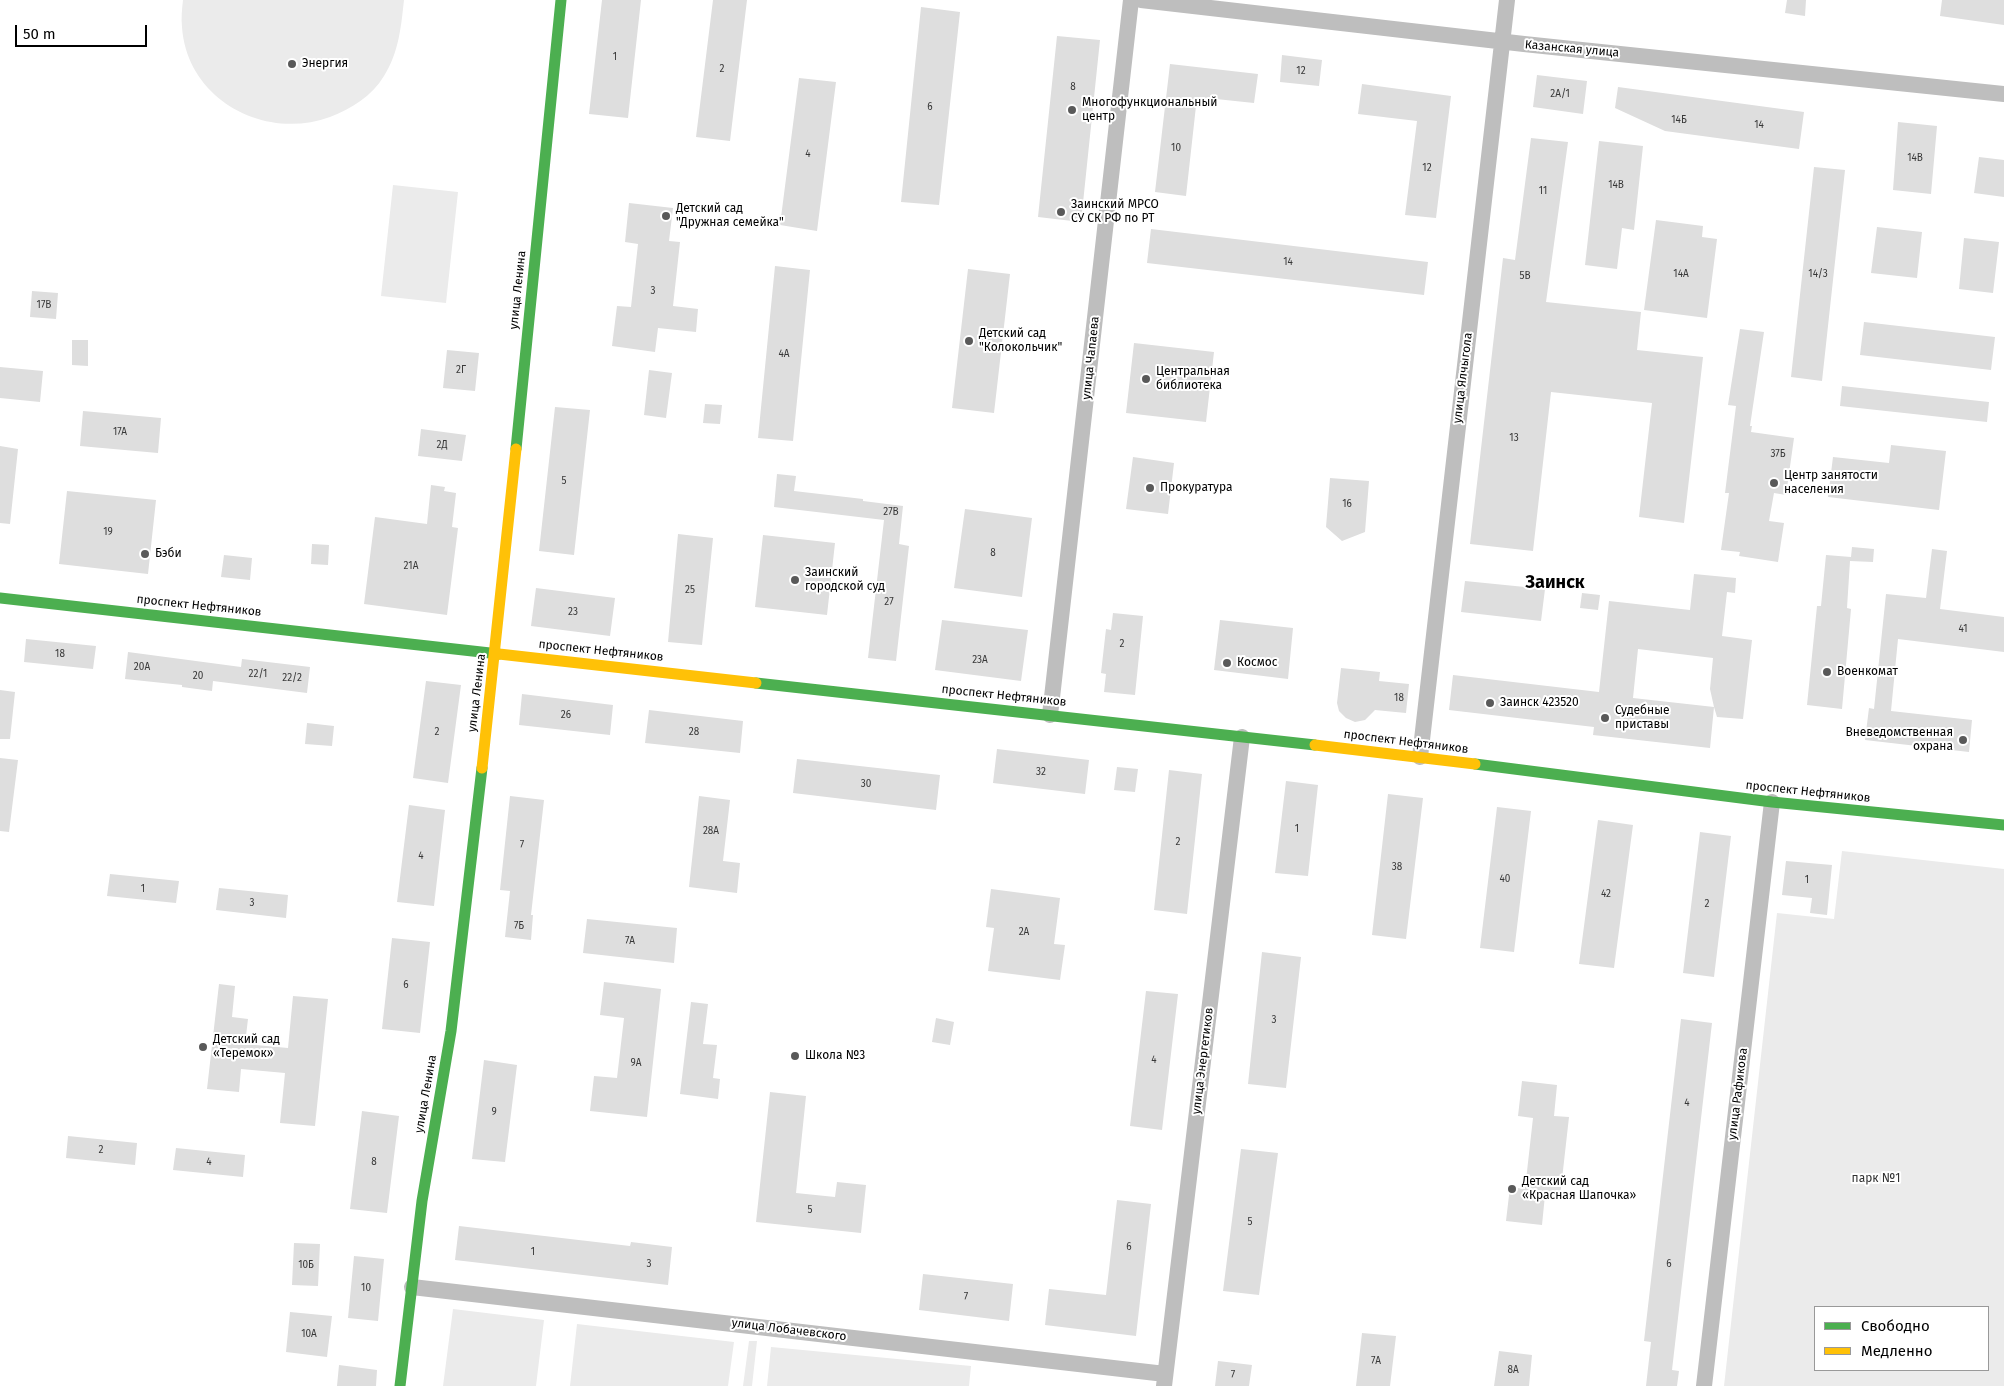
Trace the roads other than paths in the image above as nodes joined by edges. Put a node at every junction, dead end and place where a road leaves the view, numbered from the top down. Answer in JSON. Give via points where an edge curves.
{"nodes":[{"id":1,"x":561,"y":0,"type":"edge"},
{"id":2,"x":1131,"y":0,"type":"edge"},
{"id":3,"x":1141,"y":0,"type":"edge"},
{"id":4,"x":1507,"y":0,"type":"edge"},
{"id":5,"x":1502,"y":42,"type":"junction"},
{"id":6,"x":2004,"y":94,"type":"edge"},
{"id":7,"x":0,"y":598,"type":"edge"},
{"id":8,"x":496,"y":653,"type":"junction"},
{"id":9,"x":1050,"y":715,"type":"junction"},
{"id":10,"x":1242,"y":737,"type":"junction"},
{"id":11,"x":1420,"y":756,"type":"junction"},
{"id":12,"x":1772,"y":802,"type":"junction"},
{"id":13,"x":2004,"y":825,"type":"edge"},
{"id":14,"x":412,"y":1287,"type":"junction"},
{"id":15,"x":1165,"y":1380,"type":"edge"},
{"id":16,"x":400,"y":1386,"type":"edge"},
{"id":17,"x":1704,"y":1386,"type":"edge"}],
"edges":[{"from":1,"to":8,"type":"main road","name":"улица Ленина"},
{"from":2,"to":9,"type":"street","name":"улица Чапаева"},
{"from":3,"to":5,"type":"street","name":"Казанская улица"},
{"from":4,"to":5,"type":"street","name":"улица Ялчыгола"},
{"from":5,"to":6,"type":"street","name":"Казанская улица"},
{"from":5,"to":11,"type":"street","name":"улица Ялчыгола"},
{"from":7,"to":8,"type":"main road","name":"проспект Нефтяников"},
{"from":8,"to":9,"type":"main road","name":"проспект Нефтяников"},
{"from":8,"to":14,"type":"main road","name":"улица Ленина","via":[[451,1031],[422,1201]]},
{"from":9,"to":10,"type":"main road","name":"проспект Нефтяников"},
{"from":10,"to":11,"type":"main road","name":"проспект Нефтяников"},
{"from":10,"to":15,"type":"street","name":"улица Энергетиков"},
{"from":11,"to":12,"type":"main road","name":"проспект Нефтяников"},
{"from":12,"to":13,"type":"main road","name":"проспект Нефтяников"},
{"from":12,"to":17,"type":"street","name":"улица Рафикова"},
{"from":14,"to":15,"type":"street","name":"улица Лобачевского"},
{"from":14,"to":16,"type":"main road","name":"улица Ленина"}]}
